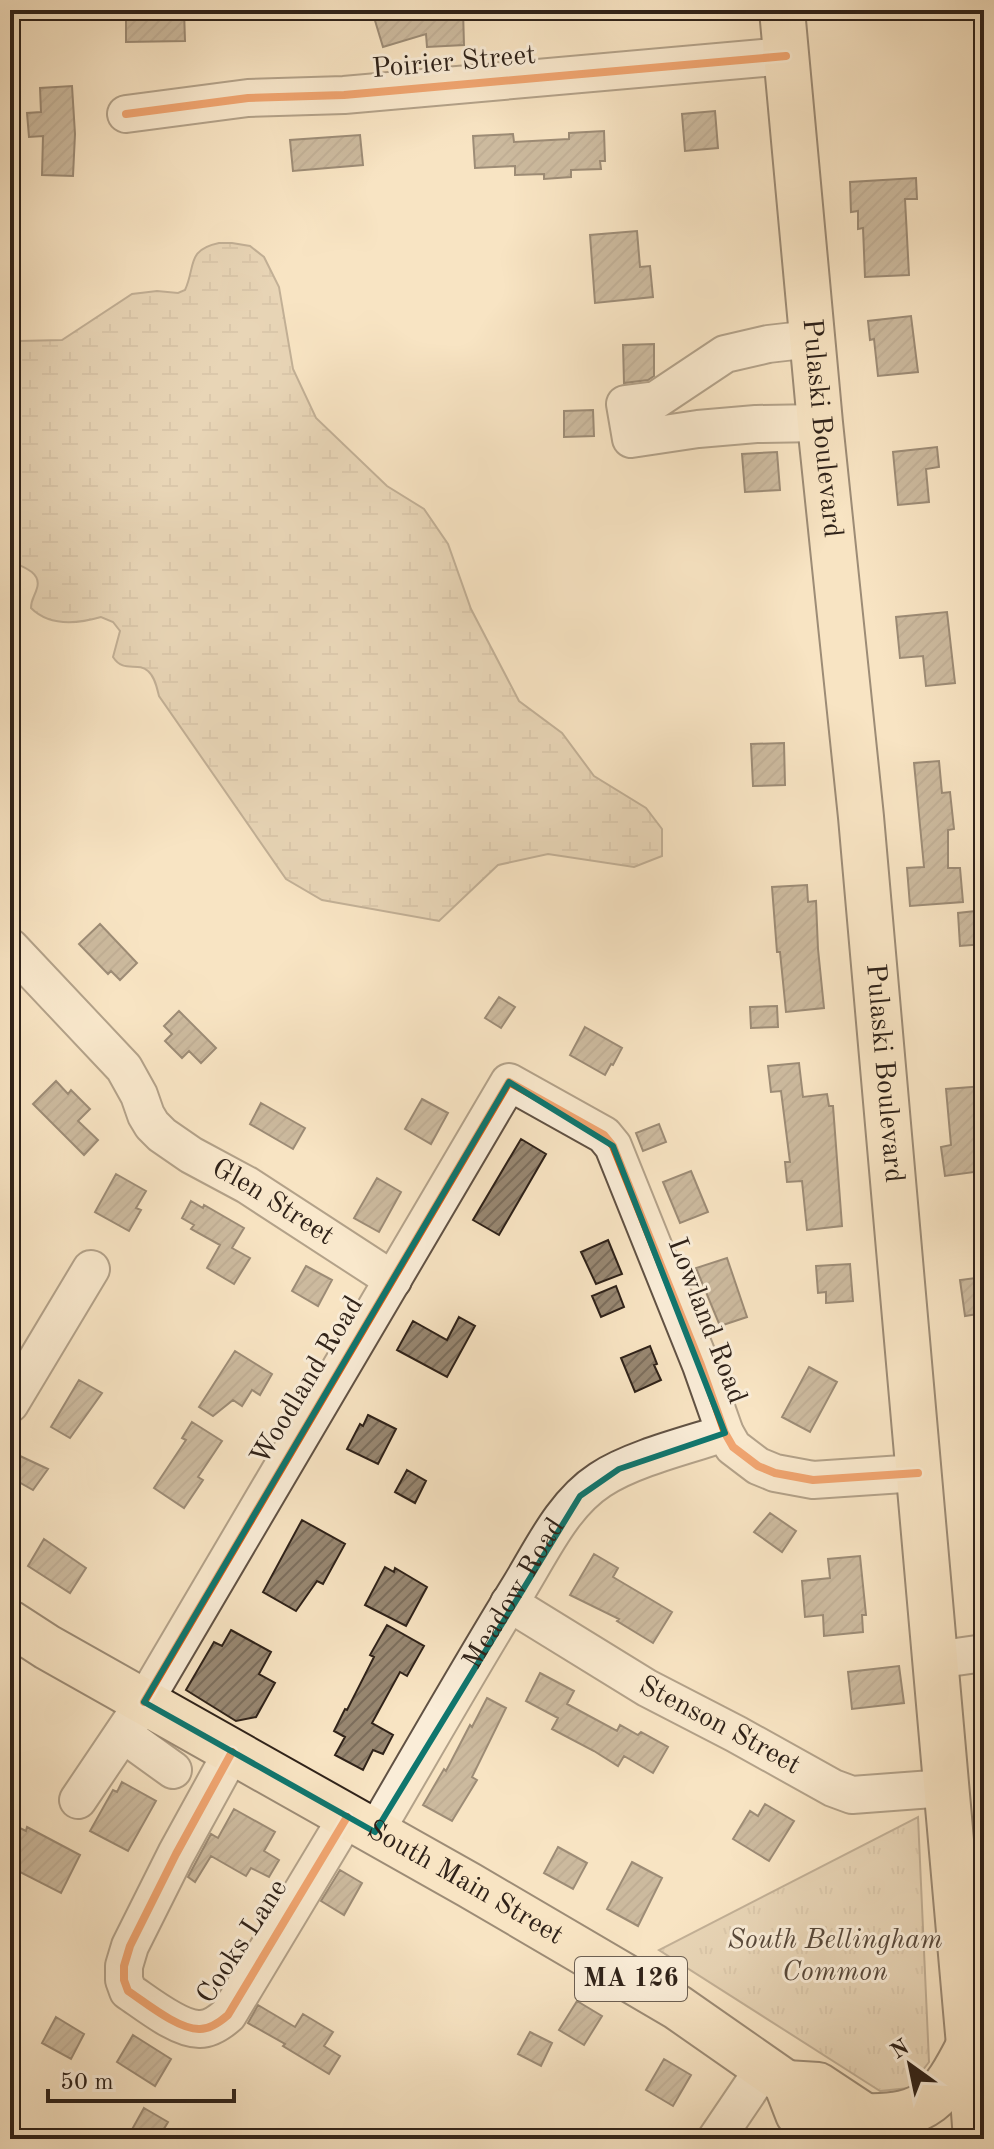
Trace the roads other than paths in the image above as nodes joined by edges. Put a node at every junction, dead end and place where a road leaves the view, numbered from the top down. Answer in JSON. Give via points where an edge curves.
{"nodes":[{"id":1,"x":782,"y":10,"type":"edge"},
{"id":2,"x":786,"y":56,"type":"junction"},
{"id":3,"x":126,"y":114,"type":"dead end"},
{"id":4,"x":812,"y":339,"type":"junction"},
{"id":5,"x":820,"y":423,"type":"junction"},
{"id":6,"x":10,"y":947,"type":"edge"},
{"id":7,"x":509,"y":1082,"type":"joint"},
{"id":8,"x":91,"y":1269,"type":"dead end"},
{"id":9,"x":393,"y":1280,"type":"junction"},
{"id":10,"x":10,"y":1404,"type":"edge"},
{"id":11,"x":725,"y":1433,"type":"junction"},
{"id":12,"x":918,"y":1473,"type":"junction"},
{"id":13,"x":509,"y":1603,"type":"junction"},
{"id":14,"x":10,"y":1623,"type":"edge"},
{"id":15,"x":984,"y":1653,"type":"edge"},
{"id":16,"x":935,"y":1660,"type":"junction"},
{"id":17,"x":133,"y":1718,"type":"junction"},
{"id":18,"x":232,"y":1752,"type":"junction"},
{"id":19,"x":173,"y":1770,"type":"dead end"},
{"id":20,"x":946,"y":1788,"type":"junction"},
{"id":21,"x":78,"y":1800,"type":"dead end"},
{"id":22,"x":361,"y":1825,"type":"junction"},
{"id":23,"x":969,"y":2045,"type":"junction"},
{"id":24,"x":775,"y":2075,"type":"junction"},
{"id":25,"x":864,"y":2131,"type":"edge"},
{"id":26,"x":716,"y":2139,"type":"edge"},
{"id":27,"x":976,"y":2139,"type":"edge"}],
"edges":[{"from":1,"to":2,"type":"main road","name":"Pulaski Boulevard"},
{"from":2,"to":3,"type":"street","name":"Poirier Street","via":[[344,95],[248,98]]},
{"from":2,"to":4,"type":"main road","name":"Pulaski Boulevard"},
{"from":4,"to":5,"type":"main road","name":"Pulaski Boulevard"},
{"from":4,"to":5,"type":"street","via":[[725,354],[656,400],[625,404],[631,439],[756,424]]},
{"from":5,"to":12,"type":"main road","name":"Pulaski Boulevard","via":[[864,847]]},
{"from":6,"to":9,"type":"street","name":"Glen Street","via":[[124,1068],[152,1125],[174,1144]]},
{"from":7,"to":9,"type":"street","name":"Woodland Road"},
{"from":7,"to":11,"type":"street","name":"Lowland Road","via":[[604,1135],[613,1146]]},
{"from":8,"to":10,"type":"street"},
{"from":9,"to":17,"type":"street","name":"Woodland Road"},
{"from":11,"to":12,"type":"street","name":"Lowland Road","via":[[744,1457],[775,1473],[813,1480]]},
{"from":11,"to":13,"type":"street","name":"Meadow Road","via":[[598,1480],[562,1518]]},
{"from":12,"to":16,"type":"main road","name":"Pulaski Boulevard"},
{"from":13,"to":20,"type":"street","name":"Stenson Street","via":[[647,1688],[833,1788],[852,1795]]},
{"from":13,"to":22,"type":"street","name":"Meadow Road"},
{"from":14,"to":17,"type":"main road","name":"South Main Street","number":"MA 126"},
{"from":15,"to":16,"type":"street"},
{"from":16,"to":20,"type":"main road","name":"Pulaski Boulevard"},
{"from":17,"to":18,"type":"main road","name":"South Main Street","number":"MA 126"},
{"from":17,"to":19,"type":"street"},
{"from":17,"to":21,"type":"street","name":"Woodland Road"},
{"from":18,"to":22,"type":"main road","name":"South Main Street","number":"MA 126"},
{"from":18,"to":22,"type":"street","name":"Cooks Lane","via":[[124,1966],[128,1991],[186,2027],[201,2029],[228,2015]]},
{"from":20,"to":23,"type":"main road","name":"Pulaski Boulevard"},
{"from":22,"to":24,"type":"main road","name":"South Main Street","number":"MA 126","via":[[667,2000]]},
{"from":23,"to":25,"type":"main road","via":[[930,2101]]},
{"from":23,"to":27,"type":"main road","name":"Pulaski Boulevard"},
{"from":24,"to":25,"type":"main road","name":"South Main Street","number":"MA 126","via":[[818,2085]]},
{"from":24,"to":26,"type":"street"}]}
